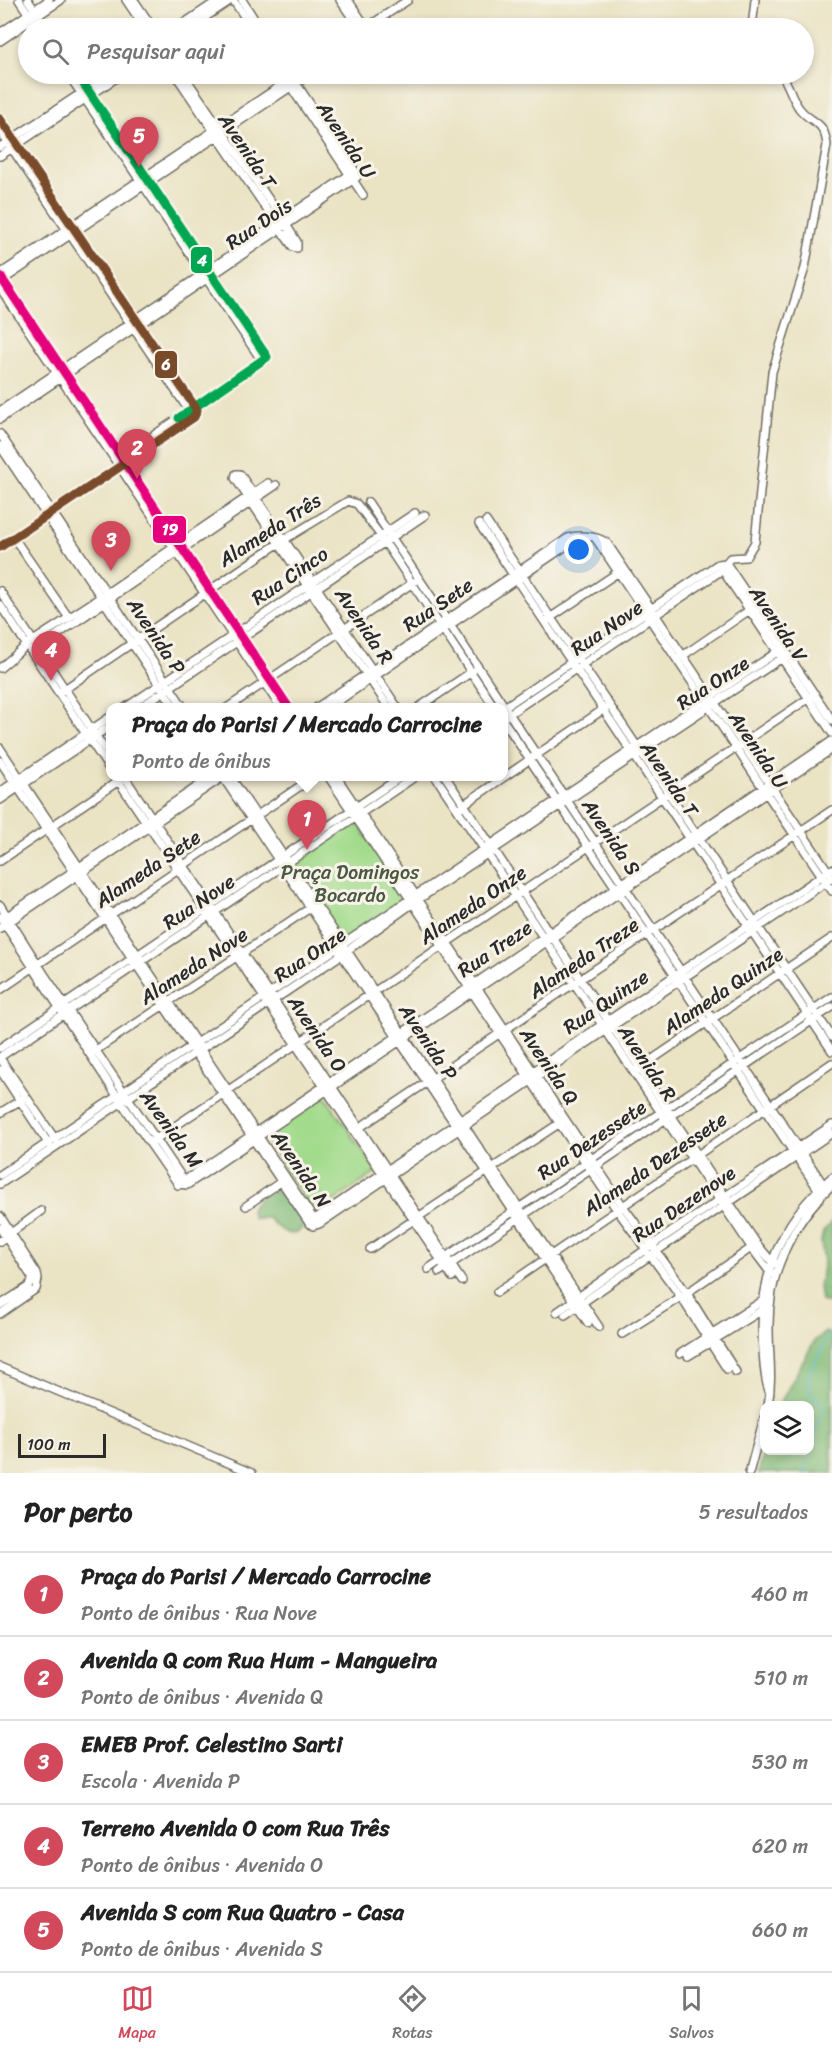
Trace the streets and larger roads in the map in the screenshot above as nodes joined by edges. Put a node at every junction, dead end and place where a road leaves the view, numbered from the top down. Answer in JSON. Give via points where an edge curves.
{"nodes":[{"id":1,"x":19,"y":0,"type":"edge"},
{"id":2,"x":28,"y":0,"type":"edge"},
{"id":3,"x":49,"y":0,"type":"edge"},
{"id":4,"x":61,"y":0,"type":"edge"},
{"id":5,"x":126,"y":0,"type":"edge"},
{"id":6,"x":134,"y":0,"type":"edge"},
{"id":7,"x":219,"y":0,"type":"edge"},
{"id":8,"x":232,"y":0,"type":"edge"},
{"id":9,"x":242,"y":0,"type":"edge"},
{"id":10,"x":340,"y":0,"type":"edge"},
{"id":11,"x":348,"y":0,"type":"edge"},
{"id":12,"x":408,"y":0,"type":"edge"},
{"id":13,"x":755,"y":0,"type":"edge"},
{"id":14,"x":33,"y":14,"type":"junction"},
{"id":15,"x":26,"y":18,"type":"edge"},
{"id":16,"x":28,"y":18,"type":"edge"},
{"id":17,"x":34,"y":18,"type":"edge"},
{"id":18,"x":37,"y":18,"type":"edge"},
{"id":19,"x":138,"y":18,"type":"edge"},
{"id":20,"x":146,"y":18,"type":"edge"},
{"id":21,"x":192,"y":18,"type":"edge"},
{"id":22,"x":204,"y":18,"type":"edge"},
{"id":23,"x":245,"y":18,"type":"edge"},
{"id":24,"x":254,"y":18,"type":"edge"},
{"id":25,"x":356,"y":18,"type":"edge"},
{"id":26,"x":359,"y":18,"type":"edge"},
{"id":27,"x":380,"y":18,"type":"edge"},
{"id":28,"x":753,"y":18,"type":"edge"},
{"id":29,"x":18,"y":23,"type":"edge"},
{"id":30,"x":18,"y":26,"type":"edge"},
{"id":31,"x":0,"y":33,"type":"edge"},
{"id":32,"x":0,"y":41,"type":"edge"},
{"id":33,"x":77,"y":84,"type":"edge"},
{"id":34,"x":82,"y":84,"type":"edge"},
{"id":35,"x":98,"y":84,"type":"edge"},
{"id":36,"x":104,"y":84,"type":"edge"},
{"id":37,"x":183,"y":84,"type":"edge"},
{"id":38,"x":189,"y":84,"type":"edge"},
{"id":39,"x":286,"y":84,"type":"edge"},
{"id":40,"x":296,"y":84,"type":"edge"},
{"id":41,"x":788,"y":84,"type":"edge"},
{"id":42,"x":86,"y":94,"type":"junction"},
{"id":43,"x":0,"y":118,"type":"edge"},
{"id":44,"x":0,"y":131,"type":"edge"},
{"id":45,"x":218,"y":131,"type":"junction"},
{"id":46,"x":13,"y":143,"type":"junction"},
{"id":47,"x":0,"y":147,"type":"edge"},
{"id":48,"x":0,"y":156,"type":"edge"},
{"id":49,"x":354,"y":175,"type":"junction"},
{"id":50,"x":145,"y":181,"type":"junction"},
{"id":51,"x":363,"y":195,"type":"dead end"},
{"id":52,"x":282,"y":225,"type":"junction"},
{"id":53,"x":71,"y":230,"type":"junction"},
{"id":54,"x":208,"y":274,"type":"junction"},
{"id":55,"x":1,"y":278,"type":"edge"},
{"id":56,"x":0,"y":288,"type":"edge"},
{"id":57,"x":135,"y":324,"type":"junction"},
{"id":58,"x":62,"y":373,"type":"junction"},
{"id":59,"x":0,"y":411,"type":"edge"},
{"id":60,"x":194,"y":411,"type":"junction"},
{"id":61,"x":0,"y":419,"type":"edge"},
{"id":62,"x":0,"y":434,"type":"edge"},
{"id":63,"x":0,"y":446,"type":"edge"},
{"id":64,"x":121,"y":462,"type":"junction"},
{"id":65,"x":19,"y":469,"type":"junction"},
{"id":66,"x":238,"y":476,"type":"dead end"},
{"id":67,"x":268,"y":483,"type":"dead end"},
{"id":68,"x":276,"y":486,"type":"dead end"},
{"id":69,"x":252,"y":498,"type":"junction"},
{"id":70,"x":352,"y":501,"type":"joint"},
{"id":71,"x":368,"y":502,"type":"dead end"},
{"id":72,"x":49,"y":513,"type":"junction"},
{"id":73,"x":415,"y":513,"type":"dead end"},
{"id":74,"x":425,"y":515,"type":"dead end"},
{"id":75,"x":482,"y":523,"type":"dead end"},
{"id":76,"x":385,"y":536,"type":"junction"},
{"id":77,"x":583,"y":536,"type":"joint"},
{"id":78,"x":14,"y":538,"type":"junction"},
{"id":79,"x":282,"y":541,"type":"junction"},
{"id":80,"x":0,"y":547,"type":"edge"},
{"id":81,"x":179,"y":548,"type":"junction"},
{"id":82,"x":723,"y":566,"type":"junction"},
{"id":83,"x":621,"y":570,"type":"junction"},
{"id":84,"x":518,"y":574,"type":"junction"},
{"id":85,"x":415,"y":581,"type":"junction"},
{"id":86,"x":312,"y":586,"type":"junction"},
{"id":87,"x":0,"y":591,"type":"edge"},
{"id":88,"x":207,"y":591,"type":"junction"},
{"id":89,"x":106,"y":598,"type":"junction"},
{"id":90,"x":0,"y":604,"type":"edge"},
{"id":91,"x":753,"y":608,"type":"junction"},
{"id":92,"x":650,"y":614,"type":"junction"},
{"id":93,"x":69,"y":618,"type":"junction"},
{"id":94,"x":548,"y":619,"type":"junction"},
{"id":95,"x":445,"y":624,"type":"junction"},
{"id":96,"x":342,"y":630,"type":"junction"},
{"id":97,"x":237,"y":637,"type":"junction"},
{"id":98,"x":136,"y":642,"type":"junction"},
{"id":99,"x":30,"y":643,"type":"junction"},
{"id":100,"x":35,"y":650,"type":"junction"},
{"id":101,"x":782,"y":653,"type":"junction"},
{"id":102,"x":680,"y":658,"type":"junction"},
{"id":103,"x":577,"y":663,"type":"junction"},
{"id":104,"x":0,"y":668,"type":"edge"},
{"id":105,"x":474,"y":670,"type":"junction"},
{"id":106,"x":371,"y":674,"type":"junction"},
{"id":107,"x":267,"y":681,"type":"junction"},
{"id":108,"x":165,"y":686,"type":"junction"},
{"id":109,"x":62,"y":691,"type":"junction"},
{"id":110,"x":812,"y":697,"type":"junction"},
{"id":111,"x":709,"y":701,"type":"junction"},
{"id":112,"x":134,"y":703,"type":"edge"},
{"id":113,"x":145,"y":703,"type":"edge"},
{"id":114,"x":173,"y":703,"type":"edge"},
{"id":115,"x":180,"y":703,"type":"edge"},
{"id":116,"x":234,"y":703,"type":"edge"},
{"id":117,"x":278,"y":703,"type":"edge"},
{"id":118,"x":285,"y":703,"type":"edge"},
{"id":119,"x":324,"y":703,"type":"edge"},
{"id":120,"x":334,"y":703,"type":"edge"},
{"id":121,"x":386,"y":703,"type":"edge"},
{"id":122,"x":394,"y":703,"type":"edge"},
{"id":123,"x":425,"y":703,"type":"edge"},
{"id":124,"x":492,"y":703,"type":"edge"},
{"id":125,"x":497,"y":703,"type":"edge"},
{"id":126,"x":607,"y":708,"type":"junction"},
{"id":127,"x":508,"y":712,"type":"edge"},
{"id":128,"x":508,"y":719,"type":"edge"},
{"id":129,"x":832,"y":720,"type":"edge"},
{"id":130,"x":106,"y":722,"type":"edge"},
{"id":131,"x":106,"y":728,"type":"edge"},
{"id":132,"x":832,"y":733,"type":"edge"},
{"id":133,"x":91,"y":735,"type":"junction"},
{"id":134,"x":832,"y":741,"type":"edge"},
{"id":135,"x":739,"y":746,"type":"junction"},
{"id":136,"x":0,"y":748,"type":"edge"},
{"id":137,"x":832,"y":749,"type":"edge"},
{"id":138,"x":635,"y":750,"type":"junction"},
{"id":139,"x":106,"y":752,"type":"edge"},
{"id":140,"x":533,"y":758,"type":"junction"},
{"id":141,"x":0,"y":761,"type":"edge"},
{"id":142,"x":106,"y":761,"type":"edge"},
{"id":143,"x":508,"y":775,"type":"edge"},
{"id":144,"x":117,"y":781,"type":"edge"},
{"id":145,"x":123,"y":781,"type":"edge"},
{"id":146,"x":207,"y":781,"type":"edge"},
{"id":147,"x":218,"y":781,"type":"edge"},
{"id":148,"x":228,"y":781,"type":"edge"},
{"id":149,"x":309,"y":781,"type":"edge"},
{"id":150,"x":330,"y":781,"type":"edge"},
{"id":151,"x":338,"y":781,"type":"edge"},
{"id":152,"x":397,"y":781,"type":"edge"},
{"id":153,"x":409,"y":781,"type":"edge"},
{"id":154,"x":438,"y":781,"type":"edge"},
{"id":155,"x":447,"y":781,"type":"edge"},
{"id":156,"x":499,"y":781,"type":"edge"},
{"id":157,"x":19,"y":783,"type":"junction"},
{"id":158,"x":768,"y":789,"type":"junction"},
{"id":159,"x":0,"y":792,"type":"edge"},
{"id":160,"x":665,"y":795,"type":"junction"},
{"id":161,"x":0,"y":800,"type":"edge"},
{"id":162,"x":562,"y":800,"type":"junction"},
{"id":163,"x":460,"y":807,"type":"junction"},
{"id":164,"x":832,"y":810,"type":"edge"},
{"id":165,"x":356,"y":813,"type":"junction"},
{"id":166,"x":254,"y":818,"type":"junction"},
{"id":167,"x":150,"y":822,"type":"junction"},
{"id":168,"x":49,"y":828,"type":"junction"},
{"id":169,"x":798,"y":833,"type":"junction"},
{"id":170,"x":694,"y":838,"type":"junction"},
{"id":171,"x":592,"y":845,"type":"junction"},
{"id":172,"x":488,"y":849,"type":"junction"},
{"id":173,"x":0,"y":861,"type":"edge"},
{"id":174,"x":283,"y":862,"type":"junction"},
{"id":175,"x":180,"y":867,"type":"junction"},
{"id":176,"x":77,"y":871,"type":"junction"},
{"id":177,"x":829,"y":875,"type":"edge"},
{"id":178,"x":724,"y":883,"type":"junction"},
{"id":179,"x":621,"y":888,"type":"junction"},
{"id":180,"x":832,"y":891,"type":"edge"},
{"id":181,"x":518,"y":894,"type":"junction"},
{"id":182,"x":414,"y":899,"type":"junction"},
{"id":183,"x":0,"y":904,"type":"edge"},
{"id":184,"x":313,"y":907,"type":"junction"},
{"id":185,"x":209,"y":911,"type":"junction"},
{"id":186,"x":107,"y":917,"type":"junction"},
{"id":187,"x":4,"y":921,"type":"edge"},
{"id":188,"x":753,"y":926,"type":"junction"},
{"id":189,"x":651,"y":932,"type":"junction"},
{"id":190,"x":547,"y":938,"type":"junction"},
{"id":191,"x":832,"y":938,"type":"edge"},
{"id":192,"x":445,"y":945,"type":"junction"},
{"id":193,"x":342,"y":950,"type":"junction"},
{"id":194,"x":239,"y":956,"type":"junction"},
{"id":195,"x":136,"y":960,"type":"junction"},
{"id":196,"x":35,"y":966,"type":"junction"},
{"id":197,"x":783,"y":971,"type":"junction"},
{"id":198,"x":680,"y":976,"type":"junction"},
{"id":199,"x":577,"y":982,"type":"junction"},
{"id":200,"x":474,"y":988,"type":"junction"},
{"id":201,"x":0,"y":990,"type":"edge"},
{"id":202,"x":372,"y":994,"type":"junction"},
{"id":203,"x":832,"y":997,"type":"edge"},
{"id":204,"x":269,"y":999,"type":"junction"},
{"id":205,"x":166,"y":1004,"type":"junction"},
{"id":206,"x":832,"y":1007,"type":"edge"},
{"id":207,"x":63,"y":1009,"type":"junction"},
{"id":208,"x":810,"y":1012,"type":"junction"},
{"id":209,"x":815,"y":1019,"type":"junction"},
{"id":210,"x":710,"y":1020,"type":"junction"},
{"id":211,"x":606,"y":1025,"type":"junction"},
{"id":212,"x":503,"y":1032,"type":"junction"},
{"id":213,"x":832,"y":1037,"type":"edge"},
{"id":214,"x":400,"y":1038,"type":"junction"},
{"id":215,"x":302,"y":1041,"type":"junction"},
{"id":216,"x":295,"y":1046,"type":"junction"},
{"id":217,"x":0,"y":1048,"type":"edge"},
{"id":218,"x":195,"y":1048,"type":"junction"},
{"id":219,"x":832,"y":1051,"type":"edge"},
{"id":220,"x":93,"y":1052,"type":"junction"},
{"id":221,"x":0,"y":1057,"type":"edge"},
{"id":222,"x":832,"y":1063,"type":"edge"},
{"id":223,"x":740,"y":1064,"type":"junction"},
{"id":224,"x":0,"y":1070,"type":"edge"},
{"id":225,"x":636,"y":1070,"type":"junction"},
{"id":226,"x":532,"y":1076,"type":"junction"},
{"id":227,"x":430,"y":1081,"type":"junction"},
{"id":228,"x":328,"y":1087,"type":"junction"},
{"id":229,"x":225,"y":1092,"type":"junction"},
{"id":230,"x":122,"y":1097,"type":"junction"},
{"id":231,"x":23,"y":1098,"type":"junction"},
{"id":232,"x":768,"y":1107,"type":"junction"},
{"id":233,"x":0,"y":1113,"type":"edge"},
{"id":234,"x":665,"y":1115,"type":"junction"},
{"id":235,"x":562,"y":1121,"type":"junction"},
{"id":236,"x":460,"y":1125,"type":"junction"},
{"id":237,"x":832,"y":1125,"type":"edge"},
{"id":238,"x":357,"y":1130,"type":"junction"},
{"id":239,"x":832,"y":1133,"type":"edge"},
{"id":240,"x":255,"y":1136,"type":"junction"},
{"id":241,"x":153,"y":1141,"type":"junction"},
{"id":242,"x":53,"y":1143,"type":"junction"},
{"id":243,"x":798,"y":1151,"type":"junction"},
{"id":244,"x":694,"y":1157,"type":"junction"},
{"id":245,"x":591,"y":1165,"type":"junction"},
{"id":246,"x":490,"y":1170,"type":"junction"},
{"id":247,"x":0,"y":1175,"type":"edge"},
{"id":248,"x":386,"y":1175,"type":"junction"},
{"id":249,"x":832,"y":1178,"type":"edge"},
{"id":250,"x":284,"y":1180,"type":"junction"},
{"id":251,"x":183,"y":1183,"type":"joint"},
{"id":252,"x":0,"y":1184,"type":"edge"},
{"id":253,"x":825,"y":1189,"type":"edge"},
{"id":254,"x":724,"y":1201,"type":"junction"},
{"id":255,"x":246,"y":1206,"type":"dead end"},
{"id":256,"x":620,"y":1208,"type":"junction"},
{"id":257,"x":41,"y":1211,"type":"dead end"},
{"id":258,"x":519,"y":1214,"type":"junction"},
{"id":259,"x":0,"y":1216,"type":"edge"},
{"id":260,"x":416,"y":1219,"type":"junction"},
{"id":261,"x":314,"y":1222,"type":"joint"},
{"id":262,"x":0,"y":1228,"type":"edge"},
{"id":263,"x":6,"y":1237,"type":"edge"},
{"id":264,"x":754,"y":1245,"type":"junction"},
{"id":265,"x":370,"y":1249,"type":"dead end"},
{"id":266,"x":652,"y":1250,"type":"junction"},
{"id":267,"x":548,"y":1258,"type":"junction"},
{"id":268,"x":776,"y":1263,"type":"junction"},
{"id":269,"x":444,"y":1264,"type":"junction"},
{"id":270,"x":428,"y":1269,"type":"dead end"},
{"id":271,"x":772,"y":1272,"type":"junction"},
{"id":272,"x":452,"y":1277,"type":"dead end"},
{"id":273,"x":35,"y":1279,"type":"junction"},
{"id":274,"x":462,"y":1281,"type":"dead end"},
{"id":275,"x":497,"y":1292,"type":"dead end"},
{"id":276,"x":684,"y":1295,"type":"junction"},
{"id":277,"x":578,"y":1302,"type":"junction"},
{"id":278,"x":766,"y":1303,"type":"junction"},
{"id":279,"x":0,"y":1305,"type":"edge"},
{"id":280,"x":762,"y":1310,"type":"junction"},
{"id":281,"x":557,"y":1312,"type":"dead end"},
{"id":282,"x":0,"y":1314,"type":"edge"},
{"id":283,"x":565,"y":1315,"type":"dead end"},
{"id":284,"x":588,"y":1323,"type":"dead end"},
{"id":285,"x":599,"y":1326,"type":"dead end"},
{"id":286,"x":622,"y":1335,"type":"dead end"},
{"id":287,"x":711,"y":1338,"type":"junction"},
{"id":288,"x":684,"y":1355,"type":"dead end"},
{"id":289,"x":0,"y":1366,"type":"edge"},
{"id":290,"x":727,"y":1369,"type":"dead end"},
{"id":291,"x":736,"y":1372,"type":"dead end"},
{"id":292,"x":769,"y":1391,"type":"junction"},
{"id":293,"x":768,"y":1401,"type":"edge"},
{"id":294,"x":760,"y":1435,"type":"edge"},
{"id":295,"x":252,"y":1473,"type":"edge"},
{"id":296,"x":749,"y":1473,"type":"edge"}],
"edges":[{"from":1,"to":14,"type":"street"},
{"from":2,"to":14,"type":"street"},
{"from":3,"to":14,"type":"street"},
{"from":4,"to":14,"type":"street"},
{"from":5,"to":19,"type":"street"},
{"from":6,"to":20,"type":"street"},
{"from":7,"to":21,"type":"street"},
{"from":8,"to":22,"type":"street"},
{"from":8,"to":23,"type":"street"},
{"from":9,"to":24,"type":"street"},
{"from":10,"to":25,"type":"street"},
{"from":11,"to":26,"type":"street"},
{"from":12,"to":27,"type":"street"},
{"from":13,"to":28,"type":"street"},
{"from":14,"to":15,"type":"street"},
{"from":14,"to":16,"type":"street"},
{"from":14,"to":17,"type":"street"},
{"from":14,"to":18,"type":"street"},
{"from":29,"to":31,"type":"street"},
{"from":30,"to":32,"type":"street"},
{"from":33,"to":42,"type":"street"},
{"from":34,"to":42,"type":"street"},
{"from":35,"to":42,"type":"street"},
{"from":36,"to":42,"type":"street"},
{"from":37,"to":45,"type":"street","name":"Avenida T"},
{"from":38,"to":45,"type":"street","name":"Avenida T"},
{"from":39,"to":45,"type":"street"},
{"from":40,"to":49,"type":"street","name":"Avenida U"},
{"from":41,"to":82,"type":"street","name":"Rua Nove","via":[[799,107],[824,128],[827,145],[805,268],[772,372],[755,542],[746,556],[732,557]]},
{"from":42,"to":46,"type":"street"},
{"from":42,"to":50,"type":"street"},
{"from":43,"to":46,"type":"street"},
{"from":44,"to":46,"type":"street"},
{"from":45,"to":50,"type":"street"},
{"from":45,"to":52,"type":"street","name":"Avenida T"},
{"from":46,"to":47,"type":"street"},
{"from":46,"to":48,"type":"street"},
{"from":46,"to":53,"type":"street"},
{"from":49,"to":51,"type":"street","name":"Avenida U"},
{"from":49,"to":52,"type":"street","name":"Rua Dois"},
{"from":50,"to":53,"type":"street"},
{"from":50,"to":54,"type":"street"},
{"from":52,"to":54,"type":"street","name":"Rua Dois"},
{"from":53,"to":55,"type":"street"},
{"from":53,"to":57,"type":"street"},
{"from":54,"to":57,"type":"street","name":"Rua Dois"},
{"from":54,"to":60,"type":"street","via":[[264,358]]},
{"from":55,"to":58,"type":"street"},
{"from":56,"to":58,"type":"street"},
{"from":57,"to":58,"type":"street","name":"Rua Dois"},
{"from":57,"to":60,"type":"street"},
{"from":58,"to":59,"type":"street","name":"Rua Dois"},
{"from":58,"to":61,"type":"street","name":"Rua Dois"},
{"from":58,"to":64,"type":"street"},
{"from":60,"to":64,"type":"street"},
{"from":62,"to":65,"type":"street","name":"Avenida P"},
{"from":63,"to":65,"type":"street","name":"Avenida P"},
{"from":64,"to":72,"type":"street"},
{"from":64,"to":81,"type":"street"},
{"from":65,"to":72,"type":"street","name":"Avenida P"},
{"from":66,"to":69,"type":"street","name":"Avenida R"},
{"from":67,"to":69,"type":"street"},
{"from":68,"to":69,"type":"street"},
{"from":69,"to":79,"type":"street","name":"Avenida R"},
{"from":69,"to":81,"type":"street"},
{"from":70,"to":76,"type":"street","name":"Avenida S"},
{"from":70,"to":79,"type":"street","name":"Alameda Três","via":[[344,502]]},
{"from":71,"to":76,"type":"street","name":"Avenida S"},
{"from":72,"to":78,"type":"street"},
{"from":72,"to":89,"type":"street","name":"Avenida P"},
{"from":73,"to":76,"type":"street","name":"Rua Cinco"},
{"from":74,"to":76,"type":"street","name":"Rua Cinco"},
{"from":75,"to":84,"type":"street","name":"Avenida T"},
{"from":76,"to":85,"type":"street","name":"Avenida S"},
{"from":76,"to":86,"type":"street","name":"Rua Cinco"},
{"from":77,"to":83,"type":"street","name":"Avenida U","via":[[608,543]]},
{"from":77,"to":84,"type":"street","name":"Rua Sete"},
{"from":78,"to":80,"type":"street"},
{"from":78,"to":93,"type":"street"},
{"from":79,"to":86,"type":"street","name":"Avenida R"},
{"from":79,"to":88,"type":"street","name":"Alameda Três"},
{"from":81,"to":88,"type":"street"},
{"from":81,"to":89,"type":"street"},
{"from":82,"to":91,"type":"street","name":"Avenida V"},
{"from":82,"to":92,"type":"street","name":"Rua Nove"},
{"from":83,"to":92,"type":"street","name":"Avenida U"},
{"from":83,"to":94,"type":"street"},
{"from":84,"to":94,"type":"street","name":"Avenida T"},
{"from":84,"to":95,"type":"street","name":"Rua Sete"},
{"from":85,"to":95,"type":"street","name":"Avenida S"},
{"from":85,"to":96,"type":"street"},
{"from":86,"to":96,"type":"street","name":"Avenida R"},
{"from":86,"to":97,"type":"street","name":"Rua Cinco"},
{"from":87,"to":99,"type":"street"},
{"from":88,"to":97,"type":"street"},
{"from":88,"to":98,"type":"street","name":"Alameda Três"},
{"from":89,"to":93,"type":"street"},
{"from":89,"to":98,"type":"street","name":"Avenida P"},
{"from":89,"to":100,"type":"street"},
{"from":90,"to":99,"type":"street"},
{"from":91,"to":101,"type":"street","name":"Avenida V"},
{"from":91,"to":102,"type":"street"},
{"from":92,"to":102,"type":"street","name":"Avenida U"},
{"from":92,"to":103,"type":"street","name":"Rua Nove"},
{"from":93,"to":99,"type":"street"},
{"from":94,"to":103,"type":"street","name":"Avenida T"},
{"from":95,"to":105,"type":"street","name":"Avenida S"},
{"from":95,"to":106,"type":"street","name":"Rua Sete"},
{"from":96,"to":106,"type":"street","name":"Avenida R"},
{"from":96,"to":107,"type":"street"},
{"from":97,"to":107,"type":"street"},
{"from":97,"to":108,"type":"street","name":"Rua Cinco"},
{"from":98,"to":108,"type":"street","name":"Avenida P"},
{"from":98,"to":109,"type":"street","name":"Alameda Três"},
{"from":99,"to":100,"type":"street"},
{"from":99,"to":104,"type":"street"},
{"from":100,"to":109,"type":"street"},
{"from":101,"to":110,"type":"street","name":"Avenida V"},
{"from":101,"to":111,"type":"street","name":"Rua Onze"},
{"from":102,"to":111,"type":"street","name":"Avenida U"},
{"from":103,"to":126,"type":"street","name":"Avenida T"},
{"from":103,"to":127,"type":"street","name":"Rua Nove"},
{"from":105,"to":123,"type":"street"},
{"from":105,"to":124,"type":"street","name":"Avenida S"},
{"from":105,"to":125,"type":"street","name":"Avenida S"},
{"from":106,"to":119,"type":"street","name":"Rua Sete"},
{"from":106,"to":120,"type":"street","name":"Rua Sete"},
{"from":106,"to":121,"type":"street","name":"Avenida R"},
{"from":106,"to":122,"type":"street","name":"Avenida R"},
{"from":107,"to":116,"type":"street"},
{"from":107,"to":117,"type":"street"},
{"from":107,"to":118,"type":"street"},
{"from":108,"to":112,"type":"street","name":"Rua Cinco"},
{"from":108,"to":113,"type":"street","name":"Rua Cinco"},
{"from":108,"to":114,"type":"street","name":"Avenida P"},
{"from":108,"to":115,"type":"street","name":"Avenida P"},
{"from":109,"to":133,"type":"street"},
{"from":110,"to":129,"type":"street","name":"Avenida V"},
{"from":110,"to":132,"type":"street","name":"Avenida V"},
{"from":110,"to":135,"type":"street","name":"Alameda Onze"},
{"from":111,"to":135,"type":"street","name":"Avenida U"},
{"from":111,"to":138,"type":"street","name":"Rua Onze"},
{"from":126,"to":138,"type":"street","name":"Avenida T"},
{"from":126,"to":140,"type":"street"},
{"from":128,"to":140,"type":"street","name":"Avenida S"},
{"from":130,"to":133,"type":"street"},
{"from":131,"to":133,"type":"street"},
{"from":133,"to":139,"type":"street"},
{"from":133,"to":142,"type":"street"},
{"from":133,"to":157,"type":"street"},
{"from":134,"to":158,"type":"street","name":"Rua Treze"},
{"from":135,"to":158,"type":"street","name":"Avenida U"},
{"from":135,"to":160,"type":"street","name":"Alameda Onze"},
{"from":136,"to":157,"type":"street","name":"Avenida N"},
{"from":137,"to":158,"type":"street","name":"Rua Treze"},
{"from":138,"to":160,"type":"street","name":"Avenida T"},
{"from":138,"to":162,"type":"street","name":"Rua Onze"},
{"from":140,"to":143,"type":"street"},
{"from":140,"to":162,"type":"street","name":"Avenida S"},
{"from":141,"to":157,"type":"street","name":"Avenida N"},
{"from":144,"to":168,"type":"street"},
{"from":145,"to":167,"type":"street","name":"Avenida O"},
{"from":146,"to":167,"type":"street"},
{"from":147,"to":167,"type":"street"},
{"from":148,"to":166,"type":"street","name":"Avenida P"},
{"from":149,"to":166,"type":"street","name":"Alameda Sete"},
{"from":150,"to":165,"type":"street","name":"Avenida Q"},
{"from":151,"to":165,"type":"street","name":"Avenida Q"},
{"from":152,"to":165,"type":"street","name":"Rua Nove"},
{"from":153,"to":165,"type":"street","name":"Rua Nove"},
{"from":154,"to":163,"type":"street","name":"Avenida R"},
{"from":155,"to":163,"type":"street","name":"Avenida R"},
{"from":156,"to":163,"type":"street"},
{"from":157,"to":159,"type":"street"},
{"from":157,"to":161,"type":"street"},
{"from":157,"to":168,"type":"street","name":"Avenida N"},
{"from":158,"to":169,"type":"street","name":"Avenida U"},
{"from":158,"to":170,"type":"street","name":"Rua Treze"},
{"from":160,"to":170,"type":"street","name":"Avenida T"},
{"from":160,"to":171,"type":"street","name":"Alameda Onze"},
{"from":162,"to":171,"type":"street","name":"Avenida S"},
{"from":162,"to":172,"type":"street","name":"Rua Onze"},
{"from":163,"to":172,"type":"street","name":"Avenida R"},
{"from":164,"to":169,"type":"street","name":"Alameda Treze"},
{"from":165,"to":174,"type":"street","name":"Rua Nove"},
{"from":165,"to":182,"type":"street","name":"Avenida Q"},
{"from":166,"to":174,"type":"street","name":"Avenida P"},
{"from":166,"to":175,"type":"street","name":"Alameda Sete"},
{"from":167,"to":175,"type":"street","name":"Avenida O"},
{"from":167,"to":176,"type":"street"},
{"from":168,"to":173,"type":"street"},
{"from":168,"to":176,"type":"street","name":"Avenida N"},
{"from":169,"to":177,"type":"street","name":"Avenida U"},
{"from":169,"to":178,"type":"street","name":"Alameda Treze"},
{"from":170,"to":178,"type":"street","name":"Avenida T"},
{"from":170,"to":179,"type":"street","name":"Rua Treze"},
{"from":171,"to":179,"type":"street","name":"Avenida S"},
{"from":171,"to":181,"type":"street","name":"Alameda Onze"},
{"from":172,"to":181,"type":"street","name":"Avenida R"},
{"from":172,"to":182,"type":"street","name":"Rua Onze"},
{"from":174,"to":184,"type":"street","name":"Avenida P"},
{"from":174,"to":185,"type":"street","name":"Rua Nove"},
{"from":175,"to":185,"type":"street","name":"Avenida O"},
{"from":175,"to":186,"type":"street","name":"Alameda Sete"},
{"from":176,"to":186,"type":"street","name":"Avenida N"},
{"from":176,"to":187,"type":"street"},
{"from":177,"to":180,"type":"street","name":"Avenida U"},
{"from":177,"to":188,"type":"street","name":"Rua Quinze"},
{"from":178,"to":188,"type":"street","name":"Avenida T"},
{"from":178,"to":189,"type":"street","name":"Alameda Treze"},
{"from":179,"to":189,"type":"street","name":"Avenida S"},
{"from":179,"to":190,"type":"street","name":"Rua Treze"},
{"from":181,"to":190,"type":"street","name":"Avenida R"},
{"from":181,"to":192,"type":"street","name":"Alameda Onze"},
{"from":182,"to":192,"type":"street","name":"Avenida Q"},
{"from":182,"to":193,"type":"street","name":"Rua Onze"},
{"from":183,"to":187,"type":"street","name":"Avenida M"},
{"from":184,"to":193,"type":"street","name":"Avenida P"},
{"from":184,"to":194,"type":"street","name":"Alameda Nove"},
{"from":185,"to":194,"type":"street","name":"Avenida O"},
{"from":185,"to":195,"type":"street","name":"Rua Nove"},
{"from":186,"to":195,"type":"street","name":"Avenida N"},
{"from":186,"to":196,"type":"street","name":"Alameda Sete"},
{"from":187,"to":196,"type":"street","name":"Avenida M"},
{"from":188,"to":197,"type":"street","name":"Avenida T"},
{"from":188,"to":198,"type":"street","name":"Rua Quinze"},
{"from":189,"to":198,"type":"street","name":"Avenida S"},
{"from":189,"to":199,"type":"street","name":"Alameda Treze"},
{"from":190,"to":199,"type":"street","name":"Avenida R"},
{"from":190,"to":200,"type":"street","name":"Rua Treze"},
{"from":191,"to":197,"type":"street","name":"Alameda Quinze"},
{"from":192,"to":200,"type":"street","name":"Avenida Q"},
{"from":192,"to":202,"type":"street","name":"Alameda Onze"},
{"from":193,"to":202,"type":"street","name":"Avenida P"},
{"from":193,"to":204,"type":"street","name":"Rua Onze"},
{"from":194,"to":204,"type":"street","name":"Avenida O"},
{"from":194,"to":205,"type":"street","name":"Alameda Nove"},
{"from":195,"to":205,"type":"street","name":"Avenida N"},
{"from":195,"to":207,"type":"street","name":"Rua Nove"},
{"from":196,"to":201,"type":"street","name":"Alameda Sete"},
{"from":196,"to":207,"type":"street","name":"Avenida M"},
{"from":197,"to":208,"type":"street","name":"Avenida T"},
{"from":197,"to":210,"type":"street","name":"Alameda Quinze"},
{"from":198,"to":210,"type":"street","name":"Avenida S"},
{"from":198,"to":211,"type":"street","name":"Rua Quinze"},
{"from":199,"to":211,"type":"street","name":"Avenida R"},
{"from":199,"to":212,"type":"street","name":"Alameda Treze"},
{"from":200,"to":212,"type":"street","name":"Avenida Q"},
{"from":200,"to":214,"type":"street","name":"Rua Treze"},
{"from":202,"to":214,"type":"street","name":"Avenida P"},
{"from":202,"to":215,"type":"street","name":"Alameda Onze"},
{"from":203,"to":208,"type":"street","name":"Rua Dezessete"},
{"from":204,"to":215,"type":"street","name":"Avenida O"},
{"from":204,"to":216,"type":"street","name":"Avenida O"},
{"from":204,"to":218,"type":"street","name":"Rua Onze"},
{"from":205,"to":218,"type":"street","name":"Avenida N"},
{"from":205,"to":220,"type":"street","name":"Alameda Nove"},
{"from":206,"to":209,"type":"street","name":"Rua Dezessete"},
{"from":207,"to":217,"type":"street","name":"Rua Nove"},
{"from":207,"to":220,"type":"street","name":"Avenida M"},
{"from":207,"to":221,"type":"street","name":"Rua Nove"},
{"from":208,"to":209,"type":"street","name":"Avenida T"},
{"from":208,"to":223,"type":"street","name":"Rua Dezessete"},
{"from":209,"to":213,"type":"street","name":"Avenida T"},
{"from":209,"to":219,"type":"street","name":"Avenida T"},
{"from":209,"to":223,"type":"street","name":"Rua Dezessete"},
{"from":210,"to":223,"type":"street","name":"Avenida S"},
{"from":210,"to":225,"type":"street","name":"Alameda Quinze"},
{"from":211,"to":225,"type":"street","name":"Avenida R"},
{"from":211,"to":226,"type":"street","name":"Rua Quinze"},
{"from":212,"to":226,"type":"street","name":"Avenida Q"},
{"from":212,"to":227,"type":"street","name":"Alameda Treze"},
{"from":214,"to":227,"type":"street","name":"Avenida P"},
{"from":214,"to":228,"type":"street","name":"Rua Treze"},
{"from":215,"to":216,"type":"street","name":"Alameda Onze"},
{"from":215,"to":228,"type":"street","name":"Avenida O"},
{"from":216,"to":228,"type":"street","name":"Avenida O"},
{"from":216,"to":229,"type":"street","name":"Alameda Onze"},
{"from":218,"to":229,"type":"street","name":"Avenida N"},
{"from":218,"to":230,"type":"street","name":"Rua Onze"},
{"from":220,"to":230,"type":"street","name":"Avenida M"},
{"from":221,"to":231,"type":"street"},
{"from":222,"to":232,"type":"street","name":"Alameda Dezessete"},
{"from":223,"to":232,"type":"street","name":"Avenida S"},
{"from":223,"to":234,"type":"street","name":"Rua Dezessete"},
{"from":224,"to":231,"type":"street"},
{"from":225,"to":234,"type":"street","name":"Avenida R"},
{"from":226,"to":235,"type":"street","name":"Avenida Q"},
{"from":226,"to":236,"type":"street","name":"Rua Quinze"},
{"from":227,"to":236,"type":"street","name":"Avenida P"},
{"from":227,"to":238,"type":"street","name":"Alameda Treze"},
{"from":228,"to":238,"type":"street","name":"Avenida O"},
{"from":228,"to":240,"type":"street","name":"Rua Treze"},
{"from":229,"to":240,"type":"street","name":"Avenida N"},
{"from":229,"to":241,"type":"street","name":"Alameda Onze"},
{"from":230,"to":241,"type":"street","name":"Avenida M"},
{"from":230,"to":242,"type":"street","name":"Rua Onze"},
{"from":231,"to":233,"type":"street"},
{"from":231,"to":242,"type":"street"},
{"from":232,"to":243,"type":"street","name":"Avenida S"},
{"from":232,"to":244,"type":"street","name":"Alameda Dezessete"},
{"from":234,"to":244,"type":"street","name":"Avenida R"},
{"from":234,"to":245,"type":"street","name":"Rua Dezessete"},
{"from":235,"to":245,"type":"street","name":"Avenida Q"},
{"from":235,"to":246,"type":"street"},
{"from":236,"to":246,"type":"street","name":"Avenida P"},
{"from":236,"to":248,"type":"street","name":"Rua Quinze"},
{"from":237,"to":243,"type":"street","name":"Rua Dezenove"},
{"from":238,"to":248,"type":"street","name":"Avenida O"},
{"from":239,"to":243,"type":"street","name":"Rua Dezenove"},
{"from":240,"to":250,"type":"street","name":"Avenida N"},
{"from":240,"to":251,"type":"street","name":"Rua Treze"},
{"from":241,"to":251,"type":"street","name":"Avenida M"},
{"from":242,"to":247,"type":"street","name":"Rua Onze"},
{"from":242,"to":252,"type":"street","name":"Rua Onze"},
{"from":243,"to":253,"type":"street","name":"Avenida S"},
{"from":243,"to":254,"type":"street","name":"Rua Dezenove"},
{"from":244,"to":254,"type":"street","name":"Avenida R"},
{"from":244,"to":256,"type":"street","name":"Alameda Dezessete"},
{"from":245,"to":256,"type":"street","name":"Avenida Q"},
{"from":245,"to":258,"type":"street","name":"Rua Dezessete"},
{"from":246,"to":258,"type":"street","name":"Avenida P"},
{"from":246,"to":260,"type":"street"},
{"from":248,"to":260,"type":"street","name":"Avenida O"},
{"from":248,"to":261,"type":"street","name":"Rua Quinze"},
{"from":249,"to":253,"type":"street"},
{"from":250,"to":255,"type":"street"},
{"from":250,"to":261,"type":"street","name":"Avenida N"},
{"from":253,"to":268,"type":"street","via":[[799,1221]]},
{"from":254,"to":264,"type":"street","name":"Avenida R"},
{"from":254,"to":266,"type":"street","name":"Rua Dezenove"},
{"from":256,"to":266,"type":"street","name":"Avenida Q"},
{"from":256,"to":267,"type":"street","name":"Alameda Dezessete"},
{"from":257,"to":263,"type":"street"},
{"from":258,"to":267,"type":"street","name":"Avenida P"},
{"from":258,"to":269,"type":"street","name":"Rua Dezessete"},
{"from":259,"to":263,"type":"street"},
{"from":260,"to":265,"type":"street"},
{"from":260,"to":269,"type":"street","name":"Avenida O"},
{"from":262,"to":263,"type":"street"},
{"from":263,"to":273,"type":"street"},
{"from":264,"to":268,"type":"street","name":"Avenida R"},
{"from":264,"to":271,"type":"street","name":"Avenida R"},
{"from":264,"to":276,"type":"street"},
{"from":266,"to":276,"type":"street","name":"Avenida Q"},
{"from":266,"to":277,"type":"street","name":"Rua Dezenove"},
{"from":267,"to":275,"type":"street","name":"Alameda Dezessete"},
{"from":267,"to":277,"type":"street","name":"Avenida P"},
{"from":268,"to":271,"type":"street"},
{"from":269,"to":270,"type":"street","name":"Rua Dezessete"},
{"from":269,"to":272,"type":"street","name":"Avenida O"},
{"from":269,"to":274,"type":"street","name":"Avenida O"},
{"from":271,"to":278,"type":"street"},
{"from":271,"to":278,"type":"street","via":[[771,1295]]},
{"from":273,"to":279,"type":"street"},
{"from":273,"to":282,"type":"street","via":[[36,1288]]},
{"from":276,"to":286,"type":"street"},
{"from":276,"to":287,"type":"street","name":"Avenida Q"},
{"from":277,"to":281,"type":"street","name":"Rua Dezenove"},
{"from":277,"to":283,"type":"street","name":"Rua Dezenove"},
{"from":277,"to":284,"type":"street","name":"Avenida P"},
{"from":277,"to":285,"type":"street","name":"Avenida P"},
{"from":278,"to":280,"type":"street"},
{"from":278,"to":287,"type":"street"},
{"from":278,"to":292,"type":"street","via":[[772,1383]]},
{"from":280,"to":287,"type":"street"},
{"from":280,"to":292,"type":"street"},
{"from":287,"to":288,"type":"street"},
{"from":287,"to":290,"type":"street","name":"Avenida Q"},
{"from":287,"to":291,"type":"street","name":"Avenida Q"},
{"from":289,"to":295,"type":"street"},
{"from":292,"to":293,"type":"street"},
{"from":294,"to":296,"type":"street"}]}
